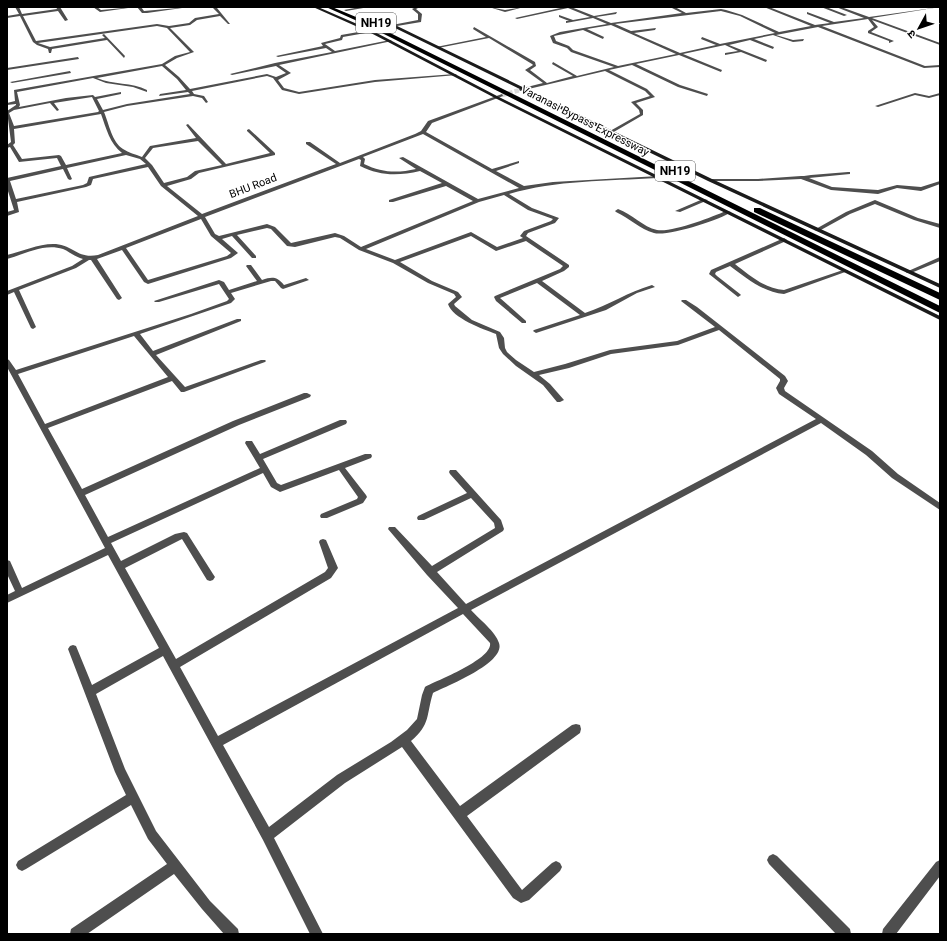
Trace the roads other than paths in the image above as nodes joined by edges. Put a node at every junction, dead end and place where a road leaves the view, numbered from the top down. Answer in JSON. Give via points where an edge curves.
{"nodes":[{"id":1,"x":17,"y":7,"type":"edge"},
{"id":2,"x":95,"y":7,"type":"edge"},
{"id":3,"x":133,"y":7,"type":"edge"},
{"id":4,"x":139,"y":7,"type":"edge"},
{"id":5,"x":187,"y":7,"type":"edge"},
{"id":6,"x":206,"y":7,"type":"edge"},
{"id":7,"x":225,"y":7,"type":"edge"},
{"id":8,"x":315,"y":7,"type":"edge"},
{"id":9,"x":328,"y":7,"type":"edge"},
{"id":10,"x":339,"y":7,"type":"edge"},
{"id":11,"x":367,"y":7,"type":"edge"},
{"id":12,"x":418,"y":7,"type":"edge"},
{"id":13,"x":422,"y":7,"type":"edge"},
{"id":14,"x":431,"y":7,"type":"edge"},
{"id":15,"x":440,"y":7,"type":"edge"},
{"id":16,"x":491,"y":7,"type":"edge"},
{"id":17,"x":522,"y":7,"type":"edge"},
{"id":18,"x":568,"y":7,"type":"edge"},
{"id":19,"x":672,"y":7,"type":"edge"},
{"id":20,"x":766,"y":7,"type":"edge"},
{"id":21,"x":777,"y":7,"type":"edge"},
{"id":22,"x":781,"y":7,"type":"edge"},
{"id":23,"x":838,"y":7,"type":"edge"},
{"id":24,"x":940,"y":7,"type":"edge"},
{"id":25,"x":215,"y":8,"type":"junction"},
{"id":26,"x":825,"y":8,"type":"edge"},
{"id":27,"x":59,"y":9,"type":"edge"},
{"id":28,"x":854,"y":9,"type":"edge"},
{"id":29,"x":346,"y":10,"type":"junction"},
{"id":30,"x":846,"y":10,"type":"junction"},
{"id":31,"x":616,"y":13,"type":"dead end"},
{"id":32,"x":808,"y":13,"type":"dead end"},
{"id":33,"x":219,"y":14,"type":"junction"},
{"id":34,"x":687,"y":14,"type":"junction"},
{"id":35,"x":21,"y":15,"type":"junction"},
{"id":36,"x":560,"y":16,"type":"dead end"},
{"id":37,"x":593,"y":16,"type":"junction"},
{"id":38,"x":7,"y":17,"type":"edge"},
{"id":39,"x":517,"y":18,"type":"dead end"},
{"id":40,"x":870,"y":19,"type":"junction"},
{"id":41,"x":66,"y":20,"type":"dead end"},
{"id":42,"x":858,"y":20,"type":"junction"},
{"id":43,"x":573,"y":21,"type":"junction"},
{"id":44,"x":374,"y":22,"type":"junction"},
{"id":45,"x":567,"y":22,"type":"dead end"},
{"id":46,"x":229,"y":23,"type":"dead end"},
{"id":47,"x":613,"y":24,"type":"junction"},
{"id":48,"x":835,"y":24,"type":"junction"},
{"id":49,"x":392,"y":26,"type":"junction"},
{"id":50,"x":816,"y":26,"type":"junction"},
{"id":51,"x":169,"y":27,"type":"junction"},
{"id":52,"x":474,"y":28,"type":"dead end"},
{"id":53,"x":584,"y":28,"type":"junction"},
{"id":54,"x":655,"y":29,"type":"dead end"},
{"id":55,"x":370,"y":30,"type":"junction"},
{"id":56,"x":632,"y":32,"type":"junction"},
{"id":57,"x":102,"y":33,"type":"junction"},
{"id":58,"x":779,"y":33,"type":"junction"},
{"id":59,"x":773,"y":34,"type":"junction"},
{"id":60,"x":490,"y":37,"type":"junction"},
{"id":61,"x":603,"y":38,"type":"dead end"},
{"id":62,"x":702,"y":38,"type":"dead end"},
{"id":63,"x":107,"y":39,"type":"junction"},
{"id":64,"x":750,"y":39,"type":"junction"},
{"id":65,"x":390,"y":40,"type":"junction"},
{"id":66,"x":804,"y":40,"type":"dead end"},
{"id":67,"x":36,"y":42,"type":"junction"},
{"id":68,"x":890,"y":42,"type":"dead end"},
{"id":69,"x":725,"y":44,"type":"junction"},
{"id":70,"x":940,"y":44,"type":"edge"},
{"id":71,"x":719,"y":45,"type":"junction"},
{"id":72,"x":326,"y":47,"type":"junction"},
{"id":73,"x":438,"y":47,"type":"junction"},
{"id":74,"x":773,"y":48,"type":"dead end"},
{"id":75,"x":742,"y":51,"type":"junction"},
{"id":76,"x":334,"y":52,"type":"junction"},
{"id":77,"x":294,"y":53,"type":"junction"},
{"id":78,"x":677,"y":54,"type":"junction"},
{"id":79,"x":726,"y":54,"type":"dead end"},
{"id":80,"x":278,"y":56,"type":"dead end"},
{"id":81,"x":124,"y":57,"type":"dead end"},
{"id":82,"x":42,"y":58,"type":"dead end"},
{"id":83,"x":78,"y":58,"type":"dead end"},
{"id":84,"x":302,"y":58,"type":"junction"},
{"id":85,"x":766,"y":61,"type":"dead end"},
{"id":86,"x":44,"y":63,"type":"junction"},
{"id":87,"x":553,"y":63,"type":"dead end"},
{"id":88,"x":275,"y":64,"type":"junction"},
{"id":89,"x":632,"y":64,"type":"junction"},
{"id":90,"x":163,"y":65,"type":"junction"},
{"id":91,"x":940,"y":66,"type":"edge"},
{"id":92,"x":617,"y":67,"type":"junction"},
{"id":93,"x":12,"y":68,"type":"junction"},
{"id":94,"x":7,"y":69,"type":"edge"},
{"id":95,"x":606,"y":70,"type":"junction"},
{"id":96,"x":721,"y":71,"type":"dead end"},
{"id":97,"x":70,"y":72,"type":"dead end"},
{"id":98,"x":232,"y":74,"type":"dead end"},
{"id":99,"x":455,"y":75,"type":"junction"},
{"id":100,"x":93,"y":77,"type":"junction"},
{"id":101,"x":577,"y":77,"type":"junction"},
{"id":102,"x":276,"y":79,"type":"junction"},
{"id":103,"x":12,"y":82,"type":"junction"},
{"id":104,"x":545,"y":83,"type":"junction"},
{"id":105,"x":521,"y":89,"type":"junction"},
{"id":106,"x":146,"y":90,"type":"dead end"},
{"id":107,"x":188,"y":90,"type":"junction"},
{"id":108,"x":120,"y":93,"type":"dead end"},
{"id":109,"x":14,"y":94,"type":"junction"},
{"id":110,"x":940,"y":94,"type":"edge"},
{"id":111,"x":160,"y":95,"type":"dead end"},
{"id":112,"x":193,"y":95,"type":"junction"},
{"id":113,"x":502,"y":95,"type":"tunnel mouth"},
{"id":114,"x":707,"y":95,"type":"dead end"},
{"id":115,"x":496,"y":97,"type":"junction"},
{"id":116,"x":94,"y":98,"type":"junction"},
{"id":117,"x":52,"y":100,"type":"junction"},
{"id":118,"x":17,"y":102,"type":"junction"},
{"id":119,"x":206,"y":102,"type":"dead end"},
{"id":120,"x":7,"y":104,"type":"edge"},
{"id":121,"x":877,"y":106,"type":"dead end"},
{"id":122,"x":12,"y":109,"type":"junction"},
{"id":123,"x":57,"y":110,"type":"dead end"},
{"id":124,"x":101,"y":113,"type":"junction"},
{"id":125,"x":188,"y":125,"type":"dead end"},
{"id":126,"x":12,"y":128,"type":"junction"},
{"id":127,"x":249,"y":130,"type":"dead end"},
{"id":128,"x":423,"y":132,"type":"junction"},
{"id":129,"x":612,"y":132,"type":"junction"},
{"id":130,"x":199,"y":139,"type":"junction"},
{"id":131,"x":308,"y":143,"type":"dead end"},
{"id":132,"x":9,"y":146,"type":"edge"},
{"id":133,"x":127,"y":153,"type":"junction"},
{"id":134,"x":359,"y":157,"type":"junction"},
{"id":135,"x":401,"y":158,"type":"dead end"},
{"id":136,"x":142,"y":159,"type":"junction"},
{"id":137,"x":517,"y":162,"type":"dead end"},
{"id":138,"x":339,"y":164,"type":"junction"},
{"id":139,"x":149,"y":165,"type":"junction"},
{"id":140,"x":226,"y":166,"type":"junction"},
{"id":141,"x":64,"y":167,"type":"junction"},
{"id":142,"x":420,"y":169,"type":"junction"},
{"id":143,"x":491,"y":171,"type":"junction"},
{"id":144,"x":848,"y":174,"type":"dead end"},
{"id":145,"x":657,"y":177,"type":"junction"},
{"id":146,"x":70,"y":178,"type":"dead end"},
{"id":147,"x":804,"y":178,"type":"junction"},
{"id":148,"x":710,"y":180,"type":"junction"},
{"id":149,"x":940,"y":182,"type":"edge"},
{"id":150,"x":446,"y":184,"type":"junction"},
{"id":151,"x":163,"y":185,"type":"junction"},
{"id":152,"x":523,"y":188,"type":"junction"},
{"id":153,"x":504,"y":193,"type":"junction"},
{"id":154,"x":704,"y":200,"type":"junction"},
{"id":155,"x":14,"y":201,"type":"junction"},
{"id":156,"x":391,"y":201,"type":"dead end"},
{"id":157,"x":477,"y":201,"type":"junction"},
{"id":158,"x":678,"y":210,"type":"dead end"},
{"id":159,"x":618,"y":211,"type":"dead end"},
{"id":160,"x":728,"y":212,"type":"junction"},
{"id":161,"x":7,"y":214,"type":"edge"},
{"id":162,"x":203,"y":216,"type":"junction"},
{"id":163,"x":940,"y":226,"type":"edge"},
{"id":164,"x":817,"y":230,"type":"junction"},
{"id":165,"x":233,"y":234,"type":"junction"},
{"id":166,"x":218,"y":238,"type":"junction"},
{"id":167,"x":526,"y":239,"type":"junction"},
{"id":168,"x":784,"y":240,"type":"junction"},
{"id":169,"x":123,"y":248,"type":"junction"},
{"id":170,"x":361,"y":249,"type":"junction"},
{"id":171,"x":7,"y":257,"type":"edge"},
{"id":172,"x":254,"y":257,"type":"dead end"},
{"id":173,"x":94,"y":258,"type":"junction"},
{"id":174,"x":87,"y":259,"type":"junction"},
{"id":175,"x":940,"y":259,"type":"edge"},
{"id":176,"x":395,"y":262,"type":"junction"},
{"id":177,"x":730,"y":263,"type":"junction"},
{"id":178,"x":249,"y":266,"type":"dead end"},
{"id":179,"x":845,"y":271,"type":"junction"},
{"id":180,"x":909,"y":272,"type":"junction"},
{"id":181,"x":306,"y":280,"type":"dead end"},
{"id":182,"x":537,"y":280,"type":"junction"},
{"id":183,"x":260,"y":282,"type":"junction"},
{"id":184,"x":940,"y":286,"type":"edge"},
{"id":185,"x":652,"y":287,"type":"dead end"},
{"id":186,"x":16,"y":290,"type":"junction"},
{"id":187,"x":228,"y":292,"type":"junction"},
{"id":188,"x":7,"y":293,"type":"edge"},
{"id":189,"x":738,"y":295,"type":"dead end"},
{"id":190,"x":940,"y":297,"type":"edge"},
{"id":191,"x":119,"y":298,"type":"dead end"},
{"id":192,"x":157,"y":301,"type":"dead end"},
{"id":193,"x":684,"y":301,"type":"dead end"},
{"id":194,"x":940,"y":310,"type":"edge"},
{"id":195,"x":584,"y":315,"type":"junction"},
{"id":196,"x":940,"y":318,"type":"edge"},
{"id":197,"x":239,"y":320,"type":"dead end"},
{"id":198,"x":524,"y":322,"type":"dead end"},
{"id":199,"x":33,"y":327,"type":"dead end"},
{"id":200,"x":720,"y":328,"type":"junction"},
{"id":201,"x":536,"y":332,"type":"dead end"},
{"id":202,"x":136,"y":334,"type":"junction"},
{"id":203,"x":152,"y":354,"type":"junction"},
{"id":204,"x":7,"y":361,"type":"edge"},
{"id":205,"x":263,"y":361,"type":"dead end"},
{"id":206,"x":14,"y":373,"type":"junction"},
{"id":207,"x":533,"y":374,"type":"junction"},
{"id":208,"x":173,"y":378,"type":"junction"},
{"id":209,"x":308,"y":395,"type":"dead end"},
{"id":210,"x":560,"y":400,"type":"dead end"},
{"id":211,"x":821,"y":420,"type":"junction"},
{"id":212,"x":343,"y":422,"type":"dead end"},
{"id":213,"x":44,"y":427,"type":"junction"},
{"id":214,"x":249,"y":443,"type":"dead end"},
{"id":215,"x":368,"y":456,"type":"dead end"},
{"id":216,"x":258,"y":458,"type":"junction"},
{"id":217,"x":340,"y":466,"type":"junction"},
{"id":218,"x":264,"y":469,"type":"junction"},
{"id":219,"x":453,"y":472,"type":"dead end"},
{"id":220,"x":78,"y":494,"type":"junction"},
{"id":221,"x":472,"y":494,"type":"junction"},
{"id":222,"x":940,"y":507,"type":"edge"},
{"id":223,"x":324,"y":516,"type":"dead end"},
{"id":224,"x":421,"y":518,"type":"dead end"},
{"id":225,"x":392,"y":529,"type":"dead end"},
{"id":226,"x":323,"y":542,"type":"dead end"},
{"id":227,"x":108,"y":546,"type":"junction"},
{"id":228,"x":7,"y":564,"type":"edge"},
{"id":229,"x":119,"y":567,"type":"junction"},
{"id":230,"x":430,"y":572,"type":"junction"},
{"id":231,"x":210,"y":577,"type":"dead end"},
{"id":232,"x":20,"y":593,"type":"junction"},
{"id":233,"x":7,"y":599,"type":"edge"},
{"id":234,"x":464,"y":609,"type":"junction"},
{"id":235,"x":73,"y":649,"type":"dead end"},
{"id":236,"x":165,"y":650,"type":"junction"},
{"id":237,"x":173,"y":666,"type":"junction"},
{"id":238,"x":90,"y":692,"type":"junction"},
{"id":239,"x":576,"y":729,"type":"dead end"},
{"id":240,"x":403,"y":740,"type":"junction"},
{"id":241,"x":216,"y":743,"type":"junction"},
{"id":242,"x":133,"y":796,"type":"junction"},
{"id":243,"x":459,"y":814,"type":"junction"},
{"id":244,"x":267,"y":836,"type":"junction"},
{"id":245,"x":773,"y":860,"type":"dead end"},
{"id":246,"x":22,"y":865,"type":"dead end"},
{"id":247,"x":175,"y":866,"type":"junction"},
{"id":248,"x":940,"y":866,"type":"edge"},
{"id":249,"x":556,"y":867,"type":"dead end"},
{"id":250,"x":76,"y":934,"type":"edge"},
{"id":251,"x":233,"y":934,"type":"edge"},
{"id":252,"x":317,"y":934,"type":"edge"},
{"id":253,"x":845,"y":934,"type":"edge"},
{"id":254,"x":888,"y":934,"type":"edge"}],
"edges":[{"from":1,"to":35,"type":"street"},
{"from":2,"to":3,"type":"street","via":[[100,11]]},
{"from":4,"to":5,"type":"street","via":[[143,12],[147,12]]},
{"from":6,"to":25,"type":"street"},
{"from":7,"to":25,"type":"street"},
{"from":8,"to":55,"type":"street"},
{"from":9,"to":194,"type":"highway","name":"Varanasi Bypass Expressway","number":"NH19","via":[[380,30]]},
{"from":10,"to":29,"type":"highway","name":"Varanasi Bypass Expressway","number":"NH19"},
{"from":11,"to":29,"type":"street"},
{"from":12,"to":13,"type":"street"},
{"from":12,"to":49,"type":"street","via":[[414,10],[420,14],[420,21]]},
{"from":14,"to":15,"type":"street"},
{"from":16,"to":17,"type":"street","via":[[505,11]]},
{"from":18,"to":37,"type":"street"},
{"from":18,"to":39,"type":"street"},
{"from":19,"to":34,"type":"street"},
{"from":20,"to":50,"type":"street"},
{"from":21,"to":22,"type":"street"},
{"from":23,"to":26,"type":"street"},
{"from":23,"to":30,"type":"street"},
{"from":24,"to":40,"type":"street"},
{"from":25,"to":33,"type":"street"},
{"from":26,"to":42,"type":"street"},
{"from":27,"to":35,"type":"street"},
{"from":27,"to":41,"type":"street"},
{"from":28,"to":30,"type":"street"},
{"from":28,"to":40,"type":"street"},
{"from":29,"to":44,"type":"highway","name":"Varanasi Bypass Expressway","number":"NH19"},
{"from":30,"to":40,"type":"street"},
{"from":31,"to":37,"type":"street"},
{"from":32,"to":48,"type":"street"},
{"from":33,"to":46,"type":"street"},
{"from":33,"to":51,"type":"street","via":[[196,19],[190,24]]},
{"from":34,"to":47,"type":"street"},
{"from":34,"to":58,"type":"street","via":[[725,11]]},
{"from":35,"to":38,"type":"street"},
{"from":35,"to":67,"type":"street"},
{"from":36,"to":43,"type":"street"},
{"from":37,"to":43,"type":"street"},
{"from":37,"to":47,"type":"street"},
{"from":40,"to":42,"type":"street"},
{"from":40,"to":68,"type":"street","via":[[876,27],[869,32],[892,41]]},
{"from":40,"to":70,"type":"street"},
{"from":42,"to":48,"type":"street"},
{"from":43,"to":45,"type":"street"},
{"from":44,"to":49,"type":"street"},
{"from":44,"to":190,"type":"highway","name":"Varanasi Bypass Expressway","number":"NH19","via":[[694,180]]},
{"from":47,"to":53,"type":"street"},
{"from":47,"to":56,"type":"street"},
{"from":48,"to":50,"type":"street"},
{"from":49,"to":73,"type":"street"},
{"from":50,"to":58,"type":"street"},
{"from":50,"to":91,"type":"street","via":[[925,67]]},
{"from":51,"to":57,"type":"street","via":[[160,24]]},
{"from":51,"to":90,"type":"street","via":[[192,52]]},
{"from":52,"to":60,"type":"street"},
{"from":53,"to":61,"type":"street"},
{"from":53,"to":92,"type":"street","via":[[556,34],[552,38],[555,43],[572,51]]},
{"from":54,"to":56,"type":"street"},
{"from":55,"to":65,"type":"street"},
{"from":55,"to":72,"type":"street","via":[[342,36],[341,39],[322,44]]},
{"from":56,"to":78,"type":"street"},
{"from":57,"to":63,"type":"street"},
{"from":57,"to":67,"type":"street"},
{"from":58,"to":59,"type":"street"},
{"from":59,"to":64,"type":"street"},
{"from":59,"to":66,"type":"street","via":[[793,41]]},
{"from":60,"to":73,"type":"street"},
{"from":60,"to":104,"type":"street","via":[[534,63],[535,65],[527,70]]},
{"from":62,"to":71,"type":"street"},
{"from":63,"to":67,"type":"street","via":[[50,50]]},
{"from":63,"to":81,"type":"street"},
{"from":64,"to":69,"type":"street"},
{"from":64,"to":74,"type":"street"},
{"from":65,"to":76,"type":"street"},
{"from":65,"to":99,"type":"street"},
{"from":69,"to":71,"type":"street"},
{"from":69,"to":75,"type":"street"},
{"from":71,"to":78,"type":"street"},
{"from":72,"to":76,"type":"street"},
{"from":72,"to":77,"type":"street"},
{"from":73,"to":105,"type":"street"},
{"from":75,"to":79,"type":"street"},
{"from":75,"to":85,"type":"street"},
{"from":76,"to":84,"type":"street"},
{"from":77,"to":80,"type":"street"},
{"from":77,"to":84,"type":"street"},
{"from":78,"to":89,"type":"street"},
{"from":78,"to":96,"type":"street"},
{"from":82,"to":86,"type":"street"},
{"from":83,"to":86,"type":"street"},
{"from":84,"to":88,"type":"street"},
{"from":86,"to":93,"type":"street"},
{"from":87,"to":101,"type":"street"},
{"from":88,"to":98,"type":"street"},
{"from":88,"to":102,"type":"street","via":[[289,74]]},
{"from":89,"to":92,"type":"street"},
{"from":89,"to":114,"type":"street","via":[[682,87]]},
{"from":90,"to":100,"type":"street"},
{"from":90,"to":107,"type":"street"},
{"from":92,"to":95,"type":"street"},
{"from":93,"to":94,"type":"street"},
{"from":93,"to":103,"type":"street"},
{"from":95,"to":101,"type":"street"},
{"from":95,"to":129,"type":"street","via":[[654,96],[633,102],[642,114]]},
{"from":97,"to":103,"type":"street"},
{"from":99,"to":102,"type":"street","via":[[375,81],[299,93],[283,89]]},
{"from":99,"to":115,"type":"street"},
{"from":100,"to":106,"type":"street","via":[[102,82],[137,86]]},
{"from":100,"to":109,"type":"street"},
{"from":101,"to":104,"type":"street"},
{"from":102,"to":107,"type":"street","via":[[263,76],[221,86]]},
{"from":103,"to":109,"type":"street"},
{"from":104,"to":105,"type":"street"},
{"from":105,"to":129,"type":"street"},
{"from":107,"to":111,"type":"street"},
{"from":107,"to":112,"type":"street"},
{"from":108,"to":116,"type":"street"},
{"from":109,"to":118,"type":"street"},
{"from":110,"to":121,"type":"street","via":[[929,97],[914,94]]},
{"from":112,"to":119,"type":"street","via":[[203,97]]},
{"from":112,"to":124,"type":"street","via":[[127,105]]},
{"from":113,"to":115,"type":"street","name":"BHU Road"},
{"from":115,"to":128,"type":"street","name":"BHU Road","via":[[430,122]]},
{"from":115,"to":145,"type":"street"},
{"from":116,"to":117,"type":"street","via":[[90,96]]},
{"from":116,"to":124,"type":"street"},
{"from":117,"to":122,"type":"street"},
{"from":117,"to":123,"type":"street"},
{"from":118,"to":120,"type":"street"},
{"from":118,"to":122,"type":"street","via":[[18,106]]},
{"from":122,"to":126,"type":"street","via":[[7,113]]},
{"from":124,"to":126,"type":"street"},
{"from":124,"to":133,"type":"street","via":[[119,147]]},
{"from":125,"to":130,"type":"street"},
{"from":126,"to":132,"type":"street","via":[[13,143]]},
{"from":127,"to":140,"type":"street","via":[[273,154]]},
{"from":128,"to":134,"type":"street","name":"BHU Road"},
{"from":128,"to":143,"type":"street"},
{"from":129,"to":148,"type":"street"},
{"from":130,"to":136,"type":"street","via":[[152,147]]},
{"from":130,"to":140,"type":"street"},
{"from":131,"to":138,"type":"street"},
{"from":132,"to":141,"type":"street","via":[[21,161],[58,155]]},
{"from":133,"to":136,"type":"street"},
{"from":133,"to":141,"type":"street"},
{"from":134,"to":138,"type":"street","name":"BHU Road"},
{"from":134,"to":142,"type":"street","via":[[363,159],[362,165],[384,173],[402,174]]},
{"from":135,"to":142,"type":"street"},
{"from":136,"to":139,"type":"street"},
{"from":137,"to":143,"type":"street"},
{"from":138,"to":162,"type":"street","name":"BHU Road"},
{"from":139,"to":151,"type":"street"},
{"from":139,"to":155,"type":"street","via":[[91,178],[89,184],[84,186]]},
{"from":140,"to":151,"type":"street","via":[[197,172],[189,178]]},
{"from":141,"to":146,"type":"street"},
{"from":141,"to":155,"type":"street","via":[[9,178],[7,180]]},
{"from":142,"to":150,"type":"street"},
{"from":143,"to":152,"type":"street"},
{"from":144,"to":147,"type":"street"},
{"from":145,"to":152,"type":"street","via":[[564,182]]},
{"from":145,"to":154,"type":"street"},
{"from":147,"to":148,"type":"street","via":[[797,176],[758,180]]},
{"from":147,"to":149,"type":"street","via":[[827,187],[870,192],[884,191],[897,186],[922,189]]},
{"from":148,"to":164,"type":"street"},
{"from":150,"to":156,"type":"street"},
{"from":150,"to":157,"type":"street"},
{"from":151,"to":162,"type":"street"},
{"from":152,"to":153,"type":"street"},
{"from":153,"to":157,"type":"street"},
{"from":153,"to":167,"type":"street","via":[[530,209],[556,218],[553,222],[526,232],[523,236]]},
{"from":154,"to":158,"type":"street"},
{"from":154,"to":160,"type":"street"},
{"from":155,"to":161,"type":"street","via":[[17,211]]},
{"from":157,"to":170,"type":"street"},
{"from":159,"to":160,"type":"street","via":[[652,230],[662,232],[710,220]]},
{"from":160,"to":168,"type":"street"},
{"from":162,"to":166,"type":"street","via":[[213,235]]},
{"from":162,"to":169,"type":"street","name":"BHU Road"},
{"from":163,"to":164,"type":"street","via":[[874,202]]},
{"from":164,"to":180,"type":"street"},
{"from":165,"to":166,"type":"street"},
{"from":165,"to":170,"type":"street","via":[[267,226],[273,228],[289,244],[295,245],[335,235]]},
{"from":165,"to":172,"type":"street"},
{"from":166,"to":169,"type":"street","via":[[235,253],[148,282]]},
{"from":167,"to":176,"type":"street","via":[[499,249],[471,234]]},
{"from":167,"to":182,"type":"street","via":[[567,266]]},
{"from":168,"to":177,"type":"street"},
{"from":168,"to":179,"type":"street"},
{"from":169,"to":173,"type":"street","name":"BHU Road"},
{"from":170,"to":176,"type":"street"},
{"from":171,"to":174,"type":"street","via":[[56,246]]},
{"from":173,"to":174,"type":"street","name":"BHU Road"},
{"from":173,"to":191,"type":"street"},
{"from":174,"to":186,"type":"street","via":[[74,267]]},
{"from":175,"to":180,"type":"street"},
{"from":176,"to":207,"type":"street","via":[[456,294],[459,297],[451,304],[452,307],[470,321],[498,333],[504,352]]},
{"from":177,"to":179,"type":"street","via":[[769,290],[778,292]]},
{"from":177,"to":189,"type":"street","via":[[713,271],[712,274]]},
{"from":178,"to":183,"type":"street"},
{"from":179,"to":196,"type":"street"},
{"from":180,"to":184,"type":"street"},
{"from":181,"to":183,"type":"street","via":[[283,287],[275,278]]},
{"from":182,"to":195,"type":"street"},
{"from":182,"to":198,"type":"street","via":[[497,297]]},
{"from":183,"to":187,"type":"street"},
{"from":185,"to":195,"type":"street","via":[[635,292],[608,308]]},
{"from":186,"to":188,"type":"street"},
{"from":186,"to":199,"type":"street"},
{"from":187,"to":192,"type":"street","via":[[219,282]]},
{"from":187,"to":202,"type":"street","via":[[231,301]]},
{"from":193,"to":200,"type":"street"},
{"from":195,"to":201,"type":"street"},
{"from":197,"to":203,"type":"street"},
{"from":200,"to":207,"type":"street","via":[[678,343],[610,352]]},
{"from":200,"to":211,"type":"street","via":[[783,378],[780,388],[782,392]]},
{"from":202,"to":203,"type":"street"},
{"from":202,"to":206,"type":"street"},
{"from":203,"to":208,"type":"street"},
{"from":204,"to":206,"type":"street"},
{"from":205,"to":208,"type":"street","via":[[187,390],[181,388]]},
{"from":206,"to":213,"type":"street"},
{"from":207,"to":210,"type":"street"},
{"from":208,"to":213,"type":"street"},
{"from":209,"to":220,"type":"street","via":[[236,423]]},
{"from":211,"to":222,"type":"street","via":[[870,453],[895,476]]},
{"from":211,"to":234,"type":"street"},
{"from":212,"to":216,"type":"street"},
{"from":213,"to":220,"type":"street"},
{"from":214,"to":216,"type":"street"},
{"from":215,"to":217,"type":"street"},
{"from":216,"to":218,"type":"street"},
{"from":217,"to":218,"type":"street","via":[[280,489]]},
{"from":217,"to":223,"type":"street","via":[[363,496],[360,500]]},
{"from":218,"to":227,"type":"street"},
{"from":219,"to":221,"type":"street"},
{"from":220,"to":227,"type":"street"},
{"from":221,"to":224,"type":"street"},
{"from":221,"to":230,"type":"street","via":[[498,522],[500,529]]},
{"from":225,"to":230,"type":"street"},
{"from":226,"to":237,"type":"street","via":[[333,568],[328,575]]},
{"from":227,"to":229,"type":"street"},
{"from":227,"to":232,"type":"street"},
{"from":228,"to":232,"type":"street"},
{"from":229,"to":231,"type":"street","via":[[184,535]]},
{"from":229,"to":236,"type":"street"},
{"from":230,"to":234,"type":"street"},
{"from":232,"to":233,"type":"street"},
{"from":234,"to":240,"type":"street","via":[[491,638],[495,650],[482,663],[429,690],[425,698],[423,720]]},
{"from":234,"to":241,"type":"street"},
{"from":235,"to":238,"type":"street"},
{"from":236,"to":237,"type":"street"},
{"from":236,"to":238,"type":"street"},
{"from":237,"to":241,"type":"street"},
{"from":238,"to":242,"type":"street"},
{"from":239,"to":243,"type":"street"},
{"from":240,"to":243,"type":"street"},
{"from":240,"to":244,"type":"street","via":[[352,770]]},
{"from":241,"to":244,"type":"street"},
{"from":242,"to":246,"type":"street"},
{"from":242,"to":247,"type":"street","via":[[152,835]]},
{"from":243,"to":249,"type":"street","via":[[521,897]]},
{"from":244,"to":252,"type":"street"},
{"from":245,"to":253,"type":"street"},
{"from":247,"to":250,"type":"street"},
{"from":247,"to":251,"type":"street"},
{"from":248,"to":254,"type":"street"}]}
